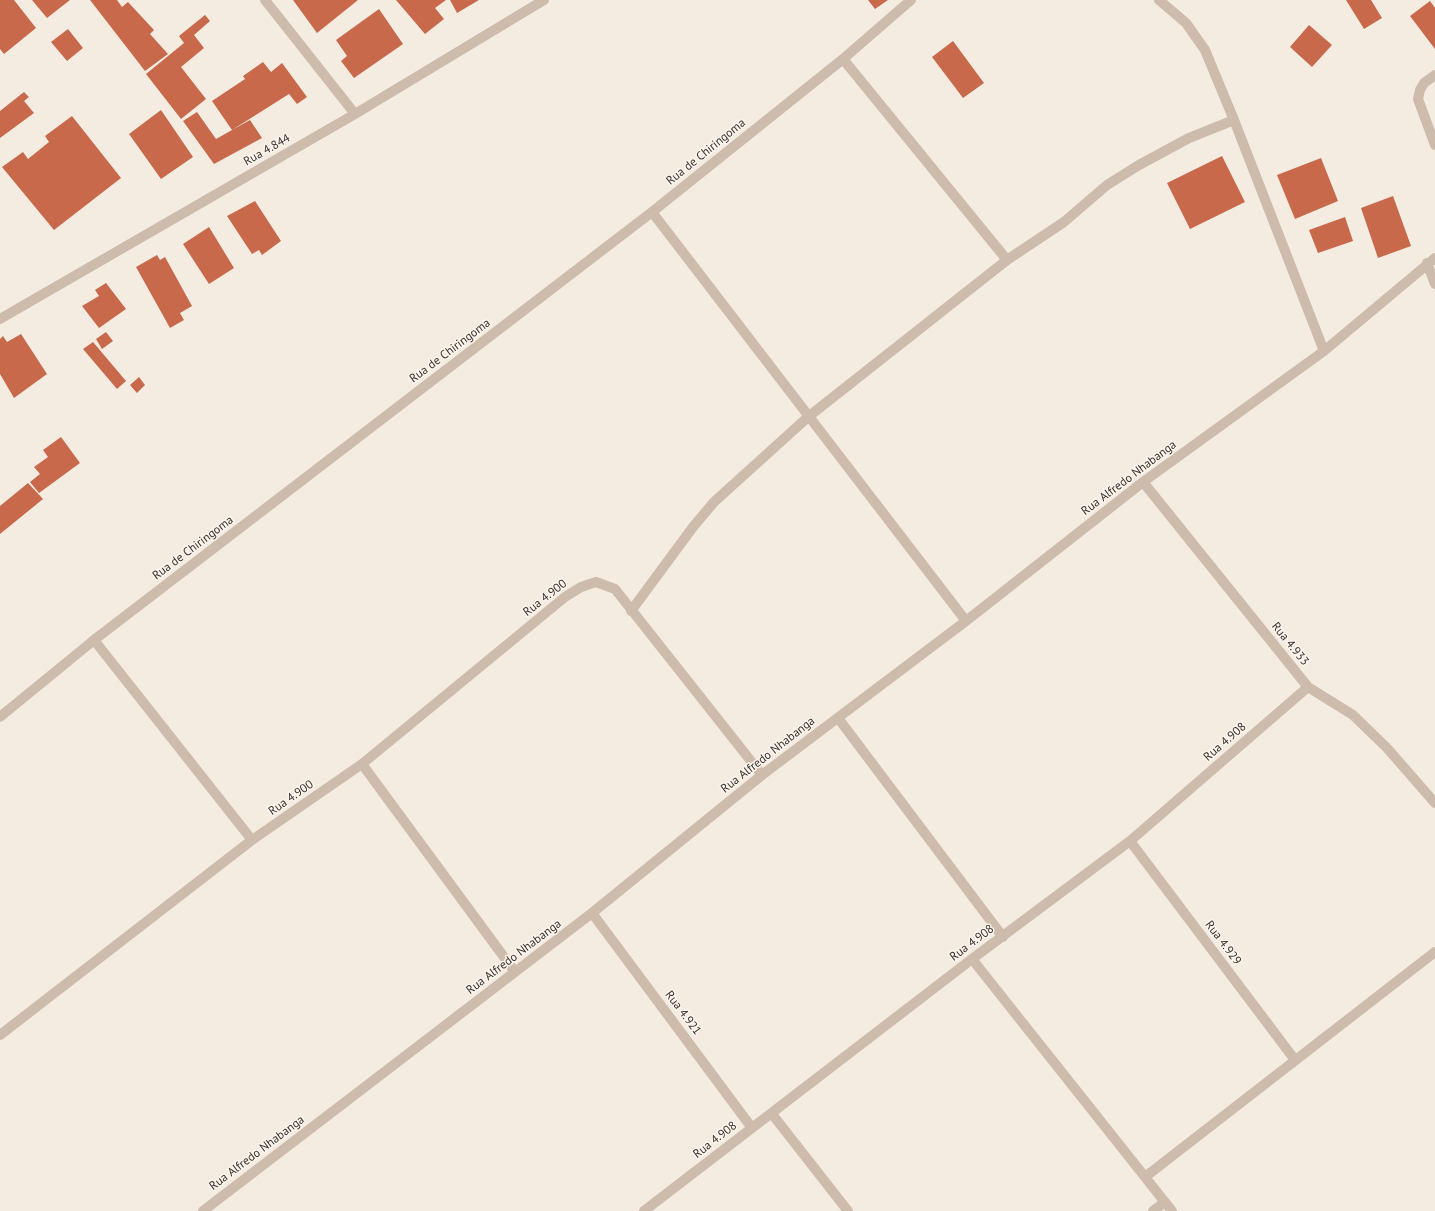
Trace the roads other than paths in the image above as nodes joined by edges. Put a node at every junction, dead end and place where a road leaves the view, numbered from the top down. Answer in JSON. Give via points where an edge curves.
{"nodes":[{"id":1,"x":265,"y":0,"type":"edge"},
{"id":2,"x":544,"y":0,"type":"edge"},
{"id":3,"x":911,"y":0,"type":"edge"},
{"id":4,"x":1159,"y":0,"type":"edge"},
{"id":5,"x":843,"y":59,"type":"junction"},
{"id":6,"x":1435,"y":75,"type":"edge"},
{"id":7,"x":355,"y":114,"type":"junction"},
{"id":8,"x":1234,"y":120,"type":"junction"},
{"id":9,"x":1435,"y":145,"type":"edge"},
{"id":10,"x":652,"y":212,"type":"junction"},
{"id":11,"x":1007,"y":260,"type":"junction"},
{"id":12,"x":1431,"y":260,"type":"edge"},
{"id":13,"x":1435,"y":284,"type":"edge"},
{"id":14,"x":0,"y":319,"type":"edge"},
{"id":15,"x":1324,"y":351,"type":"junction"},
{"id":16,"x":808,"y":417,"type":"junction"},
{"id":17,"x":1143,"y":482,"type":"junction"},
{"id":18,"x":631,"y":611,"type":"junction"},
{"id":19,"x":966,"y":621,"type":"junction"},
{"id":20,"x":94,"y":640,"type":"junction"},
{"id":21,"x":1308,"y":687,"type":"junction"},
{"id":22,"x":0,"y":717,"type":"edge"},
{"id":23,"x":838,"y":718,"type":"junction"},
{"id":24,"x":362,"y":764,"type":"junction"},
{"id":25,"x":762,"y":775,"type":"junction"},
{"id":26,"x":1435,"y":803,"type":"edge"},
{"id":27,"x":252,"y":840,"type":"junction"},
{"id":28,"x":1130,"y":841,"type":"junction"},
{"id":29,"x":592,"y":913,"type":"junction"},
{"id":30,"x":1003,"y":937,"type":"junction"},
{"id":31,"x":1435,"y":952,"type":"edge"},
{"id":32,"x":972,"y":960,"type":"junction"},
{"id":33,"x":515,"y":972,"type":"junction"},
{"id":34,"x":0,"y":1035,"type":"edge"},
{"id":35,"x":1295,"y":1060,"type":"junction"},
{"id":36,"x":772,"y":1114,"type":"junction"},
{"id":37,"x":752,"y":1128,"type":"junction"},
{"id":38,"x":1145,"y":1177,"type":"junction"},
{"id":39,"x":1165,"y":1202,"type":"junction"},
{"id":40,"x":202,"y":1211,"type":"edge"},
{"id":41,"x":644,"y":1211,"type":"edge"},
{"id":42,"x":848,"y":1211,"type":"edge"},
{"id":43,"x":1153,"y":1211,"type":"edge"},
{"id":44,"x":1172,"y":1211,"type":"edge"}],
"edges":[{"from":1,"to":7,"type":"street"},
{"from":2,"to":7,"type":"street","name":"Rua 4.844"},
{"from":3,"to":5,"type":"street","name":"Rua de Chiringoma"},
{"from":4,"to":8,"type":"street","via":[[1186,23],[1205,50]]},
{"from":5,"to":10,"type":"street","name":"Rua de Chiringoma"},
{"from":5,"to":11,"type":"street"},
{"from":6,"to":9,"type":"street","via":[[1424,83],[1418,99]]},
{"from":7,"to":14,"type":"street","name":"Rua 4.844"},
{"from":8,"to":11,"type":"street","via":[[1189,138],[1139,165],[1107,185],[1064,222]]},
{"from":8,"to":15,"type":"street"},
{"from":10,"to":16,"type":"street"},
{"from":10,"to":20,"type":"street","name":"Rua de Chiringoma"},
{"from":11,"to":16,"type":"street"},
{"from":12,"to":13,"type":"street"},
{"from":12,"to":15,"type":"street","name":"Rua Alfredo Nhabanga"},
{"from":15,"to":17,"type":"street","name":"Rua Alfredo Nhabanga"},
{"from":16,"to":18,"type":"street","via":[[714,502]]},
{"from":16,"to":19,"type":"street"},
{"from":17,"to":19,"type":"street","name":"Rua Alfredo Nhabanga"},
{"from":17,"to":21,"type":"street","name":"Rua 4.933"},
{"from":18,"to":24,"type":"street","name":"Rua 4.900","via":[[615,589],[596,582],[581,587],[565,597]]},
{"from":18,"to":25,"type":"street"},
{"from":19,"to":23,"type":"street","name":"Rua Alfredo Nhabanga"},
{"from":20,"to":22,"type":"street","name":"Rua de Chiringoma"},
{"from":20,"to":27,"type":"street"},
{"from":21,"to":26,"type":"street","name":"Rua 4.933","via":[[1353,716],[1387,748]]},
{"from":21,"to":28,"type":"street","name":"Rua 4.908"},
{"from":23,"to":25,"type":"street","name":"Rua Alfredo Nhabanga"},
{"from":23,"to":30,"type":"street"},
{"from":24,"to":27,"type":"street","name":"Rua 4.900"},
{"from":24,"to":33,"type":"street"},
{"from":25,"to":29,"type":"street","name":"Rua Alfredo Nhabanga"},
{"from":27,"to":34,"type":"street","name":"Rua 4.900"},
{"from":28,"to":30,"type":"street","name":"Rua 4.908"},
{"from":28,"to":35,"type":"street","name":"Rua 4.929"},
{"from":29,"to":33,"type":"street","name":"Rua Alfredo Nhabanga"},
{"from":29,"to":37,"type":"street","name":"Rua 4.921"},
{"from":30,"to":32,"type":"street","name":"Rua 4.908"},
{"from":31,"to":35,"type":"street"},
{"from":32,"to":36,"type":"street","name":"Rua 4.908"},
{"from":32,"to":38,"type":"street"},
{"from":33,"to":40,"type":"street","name":"Rua Alfredo Nhabanga"},
{"from":35,"to":38,"type":"street"},
{"from":36,"to":37,"type":"street","name":"Rua 4.908"},
{"from":36,"to":42,"type":"street"},
{"from":37,"to":41,"type":"street","name":"Rua 4.908"},
{"from":38,"to":39,"type":"street"},
{"from":39,"to":43,"type":"street"},
{"from":39,"to":44,"type":"street"}]}
